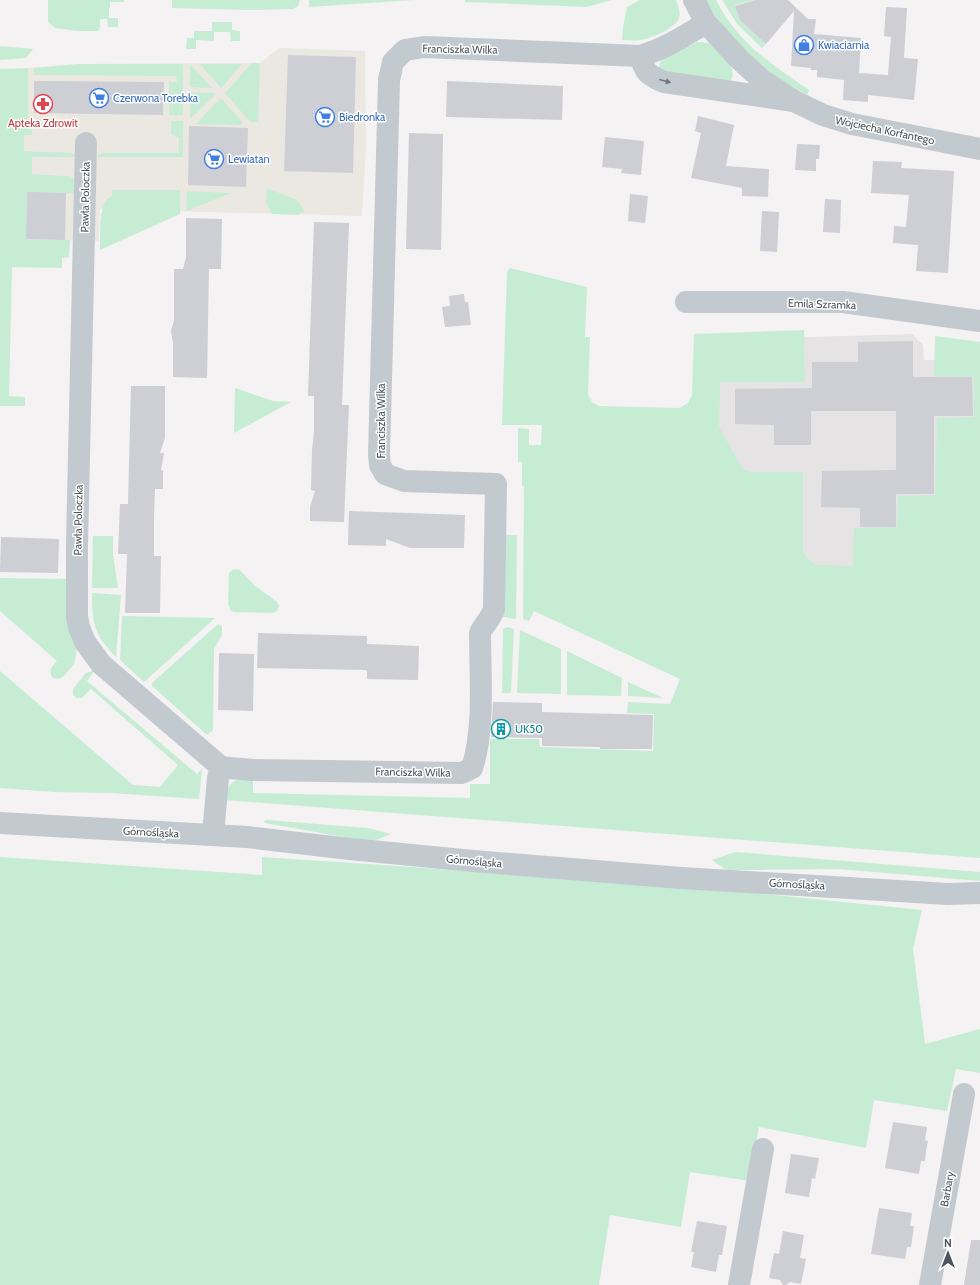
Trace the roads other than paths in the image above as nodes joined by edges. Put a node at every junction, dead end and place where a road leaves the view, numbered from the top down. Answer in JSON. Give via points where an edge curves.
{"nodes":[{"id":1,"x":694,"y":0,"type":"edge"},
{"id":2,"x":706,"y":23,"type":"junction"},
{"id":3,"x":640,"y":56,"type":"junction"},
{"id":4,"x":794,"y":101,"type":"junction"},
{"id":5,"x":86,"y":143,"type":"dead end"},
{"id":6,"x":980,"y":149,"type":"edge"},
{"id":7,"x":686,"y":302,"type":"dead end"},
{"id":8,"x":980,"y":321,"type":"edge"},
{"id":9,"x":221,"y":766,"type":"junction"},
{"id":10,"x":0,"y":823,"type":"edge"},
{"id":11,"x":213,"y":835,"type":"junction"},
{"id":12,"x":980,"y":893,"type":"edge"},
{"id":13,"x":948,"y":894,"type":"junction"},
{"id":14,"x":980,"y":900,"type":"edge"},
{"id":15,"x":964,"y":1094,"type":"dead end"},
{"id":16,"x":763,"y":1149,"type":"dead end"},
{"id":17,"x":739,"y":1285,"type":"edge"},
{"id":18,"x":930,"y":1285,"type":"edge"}],
"edges":[{"from":1,"to":2,"type":"street","name":"Wojciecha Korfantego"},
{"from":2,"to":3,"type":"street","name":"Franciszka Wilka","via":[[671,44]]},
{"from":2,"to":4,"type":"street","name":"Wojciecha Korfantego","via":[[762,80]]},
{"from":3,"to":4,"type":"street","one_way":true,"via":[[650,76],[664,82]]},
{"from":3,"to":9,"type":"street","name":"Franciszka Wilka","via":[[424,47],[405,50],[393,62],[389,80],[380,465],[385,474],[404,481],[496,484],[494,609],[480,633],[479,736],[478,752],[472,768],[462,773],[253,770]]},
{"from":4,"to":6,"type":"street","name":"Wojciecha Korfantego","via":[[823,115],[852,124]]},
{"from":5,"to":9,"type":"street","name":"Pawła Poloczka","via":[[77,545],[79,627],[85,642],[101,664]]},
{"from":7,"to":8,"type":"street","name":"Emila Szramka","via":[[843,302]]},
{"from":9,"to":11,"type":"street"},
{"from":10,"to":11,"type":"street","name":"Górnośląska"},
{"from":11,"to":13,"type":"street","name":"Górnośląska","via":[[473,861],[674,877]]},
{"from":12,"to":13,"type":"street","name":"Górnośląska"},
{"from":13,"to":14,"type":"street","name":"Górnośląska"},
{"from":15,"to":18,"type":"street","name":"Barbary"},
{"from":16,"to":17,"type":"street"}]}
